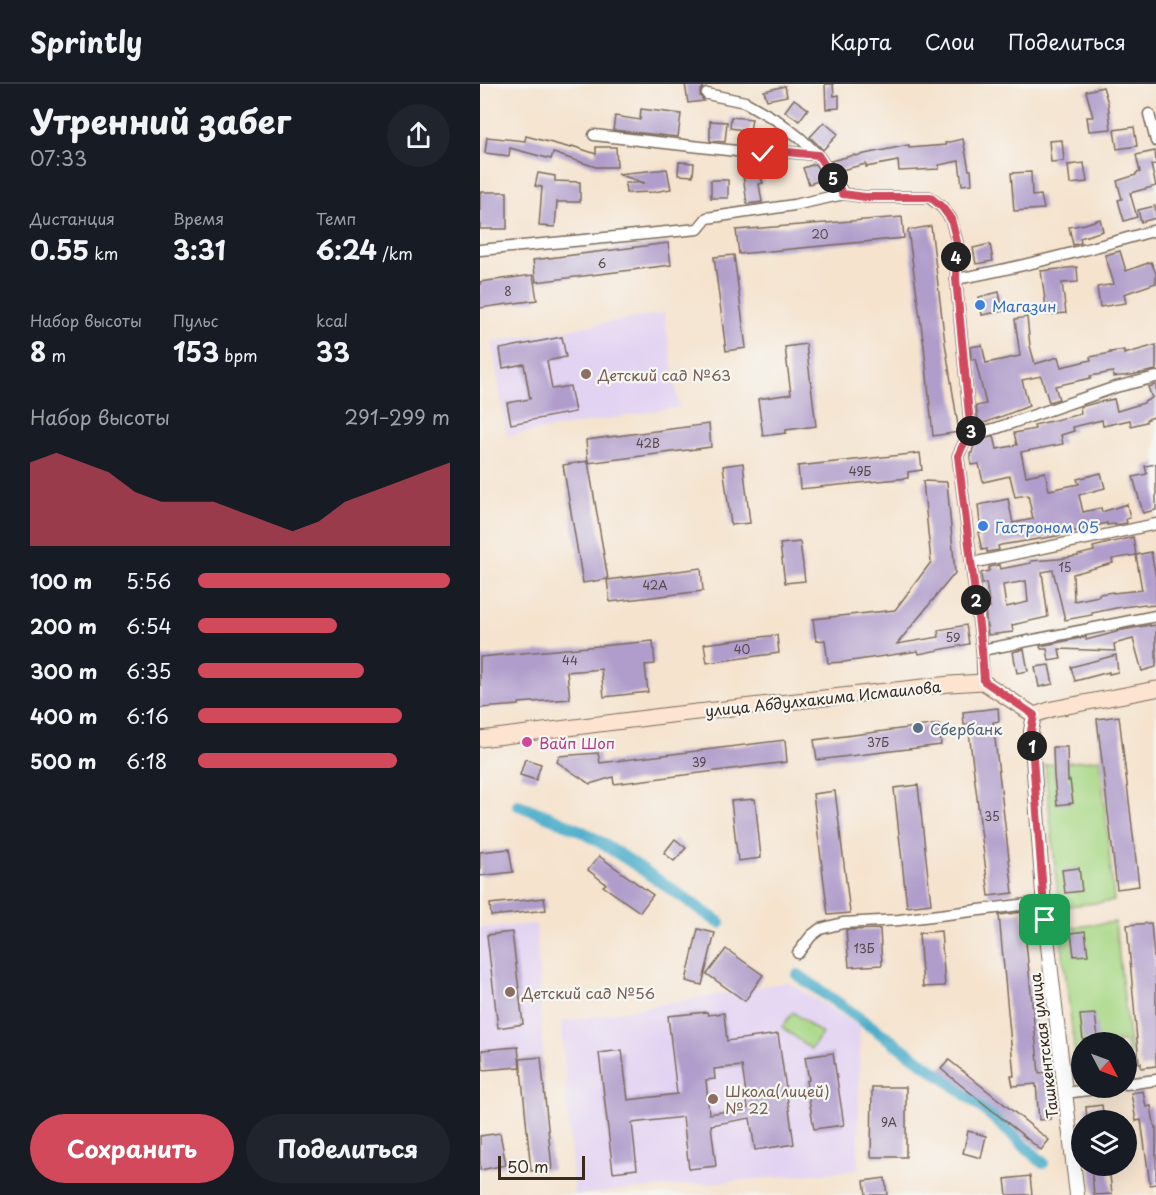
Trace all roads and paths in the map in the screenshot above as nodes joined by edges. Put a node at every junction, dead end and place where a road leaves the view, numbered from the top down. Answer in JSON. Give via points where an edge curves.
{"nodes":[{"id":1,"x":707,"y":94,"type":"dead end"},
{"id":2,"x":1149,"y":114,"type":"dead end"},
{"id":3,"x":594,"y":135,"type":"dead end"},
{"id":4,"x":1156,"y":141,"type":"edge"},
{"id":5,"x":818,"y":155,"type":"junction"},
{"id":6,"x":843,"y":194,"type":"junction"},
{"id":7,"x":1156,"y":230,"type":"edge"},
{"id":8,"x":480,"y":250,"type":"edge"},
{"id":9,"x":956,"y":279,"type":"junction"},
{"id":10,"x":1156,"y":377,"type":"edge"},
{"id":11,"x":971,"y":435,"type":"junction"},
{"id":12,"x":1156,"y":524,"type":"edge"},
{"id":13,"x":972,"y":563,"type":"junction"},
{"id":14,"x":1156,"y":616,"type":"edge"},
{"id":15,"x":982,"y":650,"type":"junction"},
{"id":16,"x":984,"y":681,"type":"junction"},
{"id":17,"x":1156,"y":689,"type":"edge"},
{"id":18,"x":1034,"y":715,"type":"junction"},
{"id":19,"x":480,"y":739,"type":"edge"},
{"id":20,"x":1044,"y":902,"type":"junction"},
{"id":21,"x":798,"y":953,"type":"dead end"},
{"id":22,"x":1156,"y":1080,"type":"edge"},
{"id":23,"x":1137,"y":1083,"type":"edge"},
{"id":24,"x":1071,"y":1092,"type":"edge"},
{"id":25,"x":1065,"y":1093,"type":"junction"},
{"id":26,"x":1077,"y":1195,"type":"edge"}],
"edges":[{"from":1,"to":5,"type":"street","via":[[745,102],[778,121]]},
{"from":2,"to":4,"type":"street"},
{"from":3,"to":5,"type":"street","via":[[763,154]]},
{"from":5,"to":6,"type":"street"},
{"from":6,"to":8,"type":"street","via":[[707,218],[698,229]]},
{"from":6,"to":9,"type":"street","via":[[930,197],[942,207],[954,228]]},
{"from":7,"to":9,"type":"street"},
{"from":9,"to":11,"type":"street"},
{"from":10,"to":11,"type":"street"},
{"from":11,"to":13,"type":"street","via":[[958,456]]},
{"from":12,"to":13,"type":"street"},
{"from":13,"to":15,"type":"street"},
{"from":14,"to":15,"type":"street"},
{"from":15,"to":16,"type":"street"},
{"from":16,"to":18,"type":"main road"},
{"from":16,"to":19,"type":"main road","name":"улица Абдулхакима Исмаилова"},
{"from":17,"to":18,"type":"main road"},
{"from":18,"to":20,"type":"street","name":"Ташкентская улица","via":[[1031,731]]},
{"from":20,"to":21,"type":"street","via":[[843,923],[820,929]]},
{"from":20,"to":25,"type":"street","name":"Ташкентская улица"},
{"from":22,"to":23,"type":"street"},
{"from":24,"to":25,"type":"street"},
{"from":25,"to":26,"type":"street","name":"Ташкентская улица"}]}
